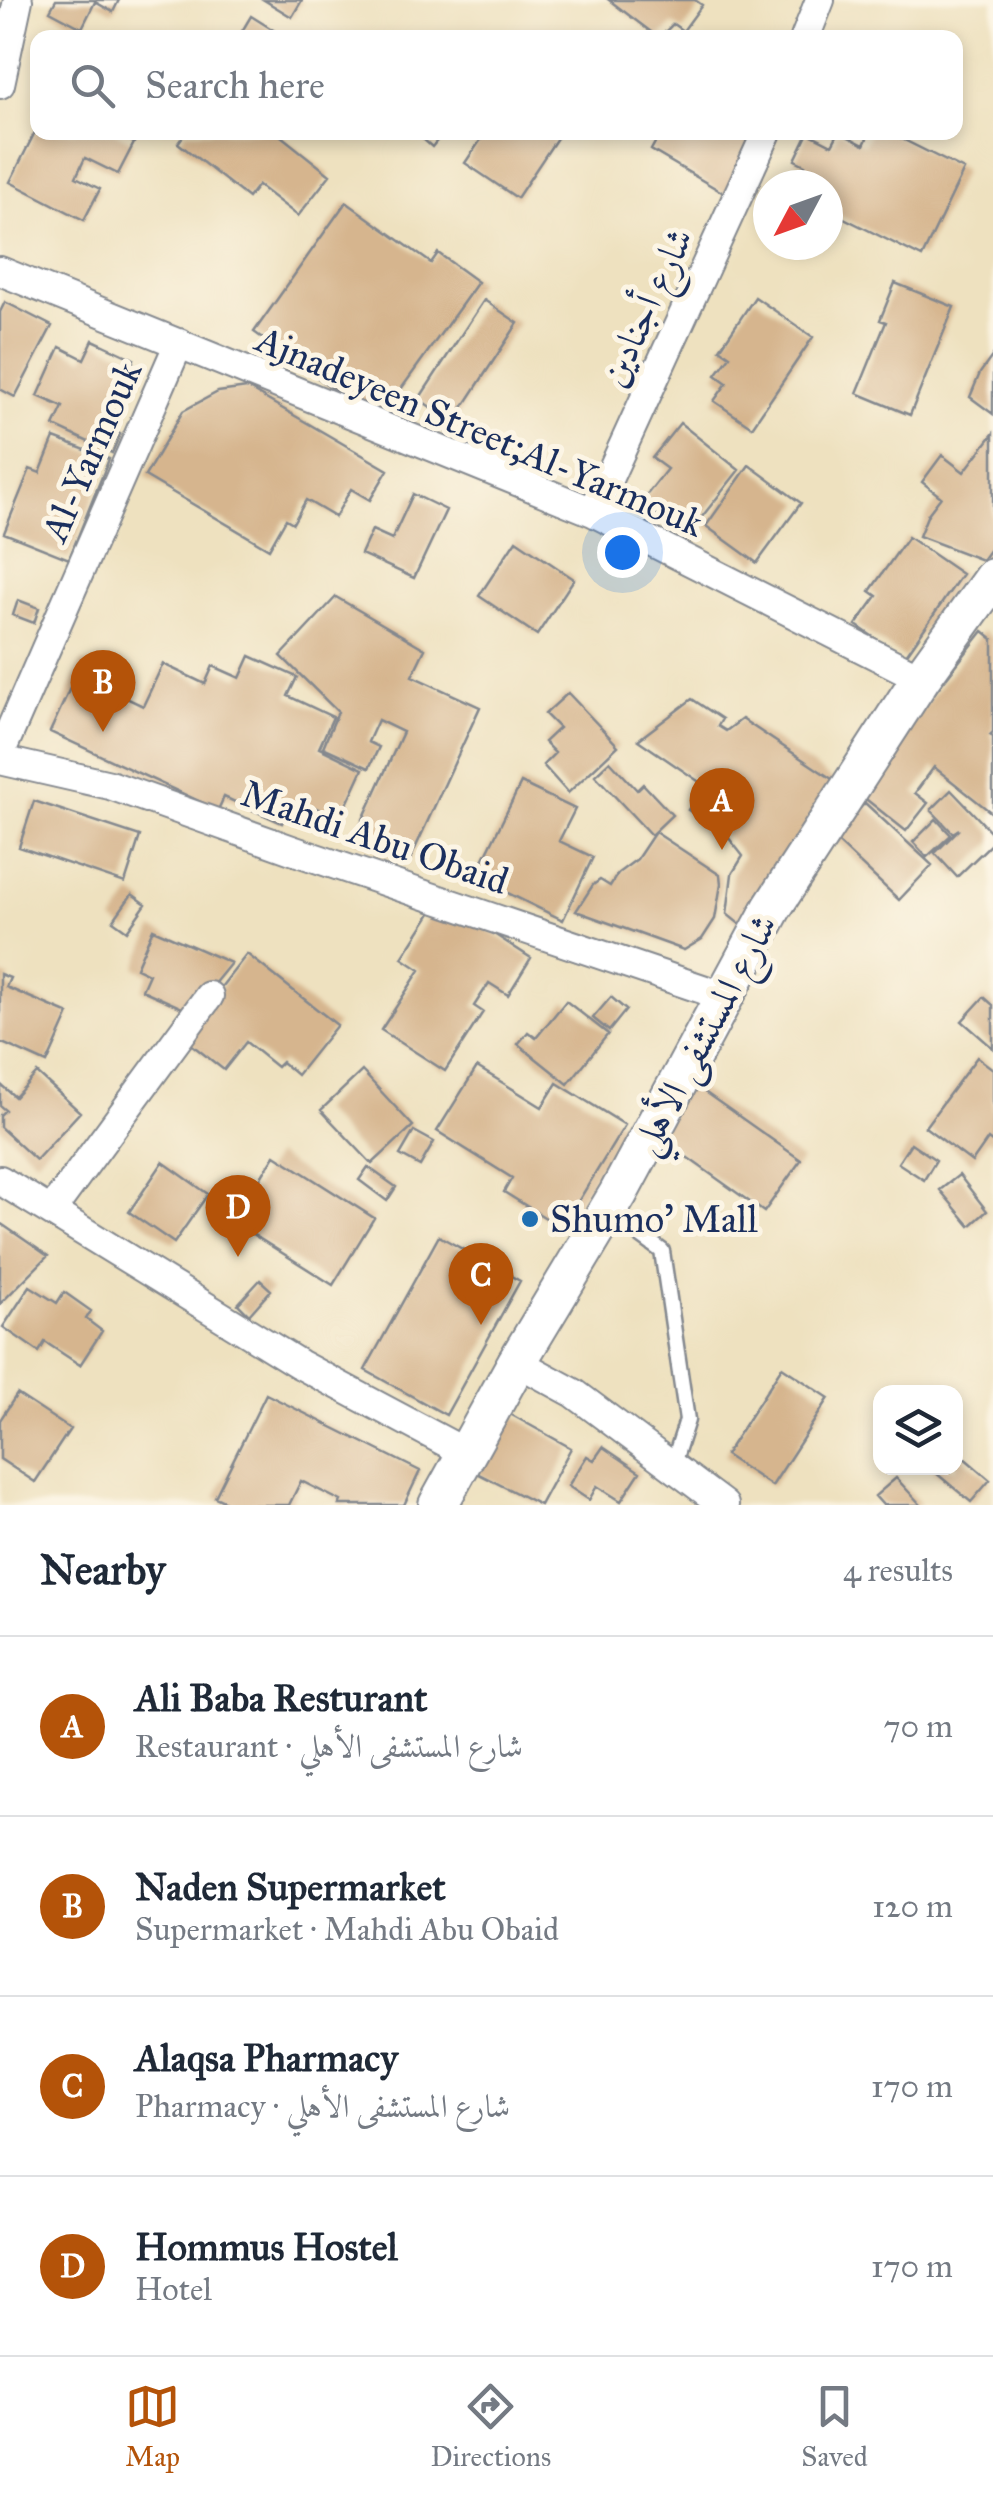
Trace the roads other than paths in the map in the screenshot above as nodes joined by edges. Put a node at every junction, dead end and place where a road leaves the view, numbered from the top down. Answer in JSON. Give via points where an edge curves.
{"nodes":[{"id":1,"x":18,"y":0,"type":"edge"},
{"id":2,"x":820,"y":0,"type":"edge"},
{"id":3,"x":808,"y":30,"type":"edge"},
{"id":4,"x":0,"y":84,"type":"edge"},
{"id":5,"x":763,"y":140,"type":"edge"},
{"id":6,"x":0,"y":271,"type":"edge"},
{"id":7,"x":179,"y":343,"type":"junction"},
{"id":8,"x":593,"y":512,"type":"junction"},
{"id":9,"x":993,"y":578,"type":"edge"},
{"id":10,"x":921,"y":678,"type":"junction"},
{"id":11,"x":0,"y":757,"type":"edge"},
{"id":12,"x":209,"y":996,"type":"dead end"},
{"id":13,"x":723,"y":996,"type":"junction"},
{"id":14,"x":0,"y":1180,"type":"edge"},
{"id":15,"x":51,"y":1211,"type":"junction"},
{"id":16,"x":608,"y":1212,"type":"junction"},
{"id":17,"x":517,"y":1362,"type":"junction"},
{"id":18,"x":466,"y":1453,"type":"junction"},
{"id":19,"x":672,"y":1467,"type":"junction"},
{"id":20,"x":438,"y":1505,"type":"edge"},
{"id":21,"x":724,"y":1505,"type":"edge"}],
"edges":[{"from":1,"to":4,"type":"street"},
{"from":2,"to":3,"type":"street"},
{"from":5,"to":8,"type":"street","name":"شارع أجنادين"},
{"from":6,"to":7,"type":"street","name":"Ajnadeyeen Street;Al-Yarmouk"},
{"from":7,"to":8,"type":"street","name":"Ajnadeyeen Street;Al-Yarmouk"},
{"from":7,"to":11,"type":"street","name":"Al-Yarmouk"},
{"from":8,"to":10,"type":"street","name":"Ajnadeyeen Street;Al-Yarmouk"},
{"from":9,"to":10,"type":"street","name":"شارع المستشفى الأهلي"},
{"from":10,"to":13,"type":"street","name":"شارع المستشفى الأهلي"},
{"from":11,"to":13,"type":"street","name":"Mahdi Abu Obaid","via":[[110,785]]},
{"from":12,"to":15,"type":"street"},
{"from":13,"to":16,"type":"street","name":"شارع المستشفى الأهلي"},
{"from":14,"to":15,"type":"street"},
{"from":15,"to":18,"type":"street","via":[[299,1364]]},
{"from":16,"to":17,"type":"street","name":"شارع المستشفى الأهلي"},
{"from":16,"to":19,"type":"lane","via":[[662,1251],[687,1420]]},
{"from":17,"to":18,"type":"street","name":"شارع المستشفى الأهلي"},
{"from":17,"to":19,"type":"street","via":[[574,1393]]},
{"from":18,"to":20,"type":"street","name":"شارع المستشفى الأهلي"},
{"from":19,"to":21,"type":"street"}]}
